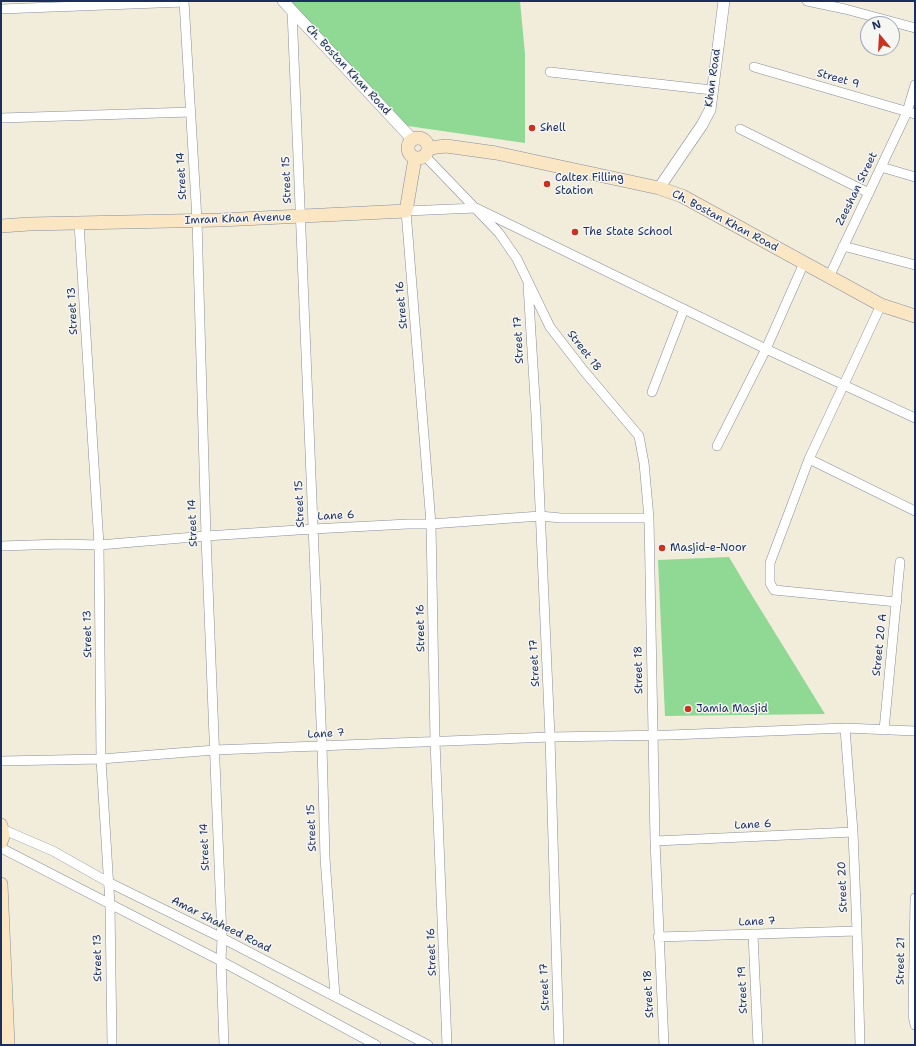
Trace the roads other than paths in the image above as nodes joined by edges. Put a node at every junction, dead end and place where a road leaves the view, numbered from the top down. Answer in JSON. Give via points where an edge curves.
{"nodes":[{"id":1,"x":184,"y":1,"type":"edge"},
{"id":2,"x":283,"y":1,"type":"edge"},
{"id":3,"x":724,"y":1,"type":"edge"},
{"id":4,"x":807,"y":1,"type":"edge"},
{"id":5,"x":846,"y":5,"type":"edge"},
{"id":6,"x":1,"y":9,"type":"edge"},
{"id":7,"x":292,"y":10,"type":"junction"},
{"id":8,"x":915,"y":28,"type":"edge"},
{"id":9,"x":754,"y":67,"type":"dead end"},
{"id":10,"x":550,"y":72,"type":"dead end"},
{"id":11,"x":915,"y":85,"type":"edge"},
{"id":12,"x":712,"y":90,"type":"junction"},
{"id":13,"x":191,"y":112,"type":"junction"},
{"id":14,"x":911,"y":113,"type":"edge"},
{"id":15,"x":1,"y":118,"type":"edge"},
{"id":16,"x":740,"y":129,"type":"dead end"},
{"id":17,"x":413,"y":140,"type":"joint"},
{"id":18,"x":423,"y":154,"type":"junction"},
{"id":19,"x":881,"y":167,"type":"junction"},
{"id":20,"x":915,"y":177,"type":"edge"},
{"id":21,"x":659,"y":188,"type":"junction"},
{"id":22,"x":869,"y":193,"type":"junction"},
{"id":23,"x":476,"y":208,"type":"junction"},
{"id":24,"x":406,"y":211,"type":"junction"},
{"id":25,"x":300,"y":216,"type":"junction"},
{"id":26,"x":197,"y":220,"type":"junction"},
{"id":27,"x":79,"y":223,"type":"junction"},
{"id":28,"x":1,"y":226,"type":"edge"},
{"id":29,"x":843,"y":246,"type":"junction"},
{"id":30,"x":804,"y":263,"type":"junction"},
{"id":31,"x":915,"y":266,"type":"edge"},
{"id":32,"x":829,"y":277,"type":"junction"},
{"id":33,"x":528,"y":280,"type":"junction"},
{"id":34,"x":881,"y":305,"type":"junction"},
{"id":35,"x":684,"y":309,"type":"junction"},
{"id":36,"x":915,"y":316,"type":"edge"},
{"id":37,"x":766,"y":349,"type":"junction"},
{"id":38,"x":843,"y":385,"type":"junction"},
{"id":39,"x":652,"y":392,"type":"dead end"},
{"id":40,"x":915,"y":418,"type":"edge"},
{"id":41,"x":717,"y":446,"type":"dead end"},
{"id":42,"x":809,"y":459,"type":"junction"},
{"id":43,"x":915,"y":511,"type":"edge"},
{"id":44,"x":540,"y":516,"type":"junction"},
{"id":45,"x":649,"y":518,"type":"junction"},
{"id":46,"x":431,"y":524,"type":"junction"},
{"id":47,"x":313,"y":529,"type":"junction"},
{"id":48,"x":206,"y":536,"type":"junction"},
{"id":49,"x":99,"y":545,"type":"junction"},
{"id":50,"x":1,"y":546,"type":"edge"},
{"id":51,"x":900,"y":562,"type":"dead end"},
{"id":52,"x":897,"y":602,"type":"junction"},
{"id":53,"x":845,"y":728,"type":"junction"},
{"id":54,"x":884,"y":730,"type":"junction"},
{"id":55,"x":915,"y":731,"type":"edge"},
{"id":56,"x":653,"y":735,"type":"junction"},
{"id":57,"x":550,"y":737,"type":"junction"},
{"id":58,"x":435,"y":741,"type":"junction"},
{"id":59,"x":322,"y":746,"type":"junction"},
{"id":60,"x":214,"y":750,"type":"junction"},
{"id":61,"x":101,"y":759,"type":"junction"},
{"id":62,"x":1,"y":761,"type":"edge"},
{"id":63,"x":1,"y":832,"type":"edge"},
{"id":64,"x":853,"y":832,"type":"junction"},
{"id":65,"x":655,"y":841,"type":"junction"},
{"id":66,"x":1,"y":848,"type":"edge"},
{"id":67,"x":108,"y":882,"type":"junction"},
{"id":68,"x":1,"y":884,"type":"edge"},
{"id":69,"x":915,"y":904,"type":"edge"},
{"id":70,"x":110,"y":905,"type":"junction"},
{"id":71,"x":857,"y":931,"type":"junction"},
{"id":72,"x":753,"y":934,"type":"junction"},
{"id":73,"x":658,"y":937,"type":"junction"},
{"id":74,"x":222,"y":938,"type":"junction"},
{"id":75,"x":220,"y":961,"type":"junction"},
{"id":76,"x":914,"y":962,"type":"edge"},
{"id":77,"x":334,"y":996,"type":"junction"},
{"id":78,"x":915,"y":1025,"type":"edge"},
{"id":79,"x":8,"y":1045,"type":"edge"},
{"id":80,"x":112,"y":1045,"type":"edge"},
{"id":81,"x":224,"y":1045,"type":"edge"},
{"id":82,"x":376,"y":1045,"type":"edge"},
{"id":83,"x":428,"y":1045,"type":"edge"},
{"id":84,"x":447,"y":1045,"type":"edge"},
{"id":85,"x":559,"y":1045,"type":"edge"},
{"id":86,"x":664,"y":1045,"type":"edge"},
{"id":87,"x":758,"y":1045,"type":"edge"},
{"id":88,"x":860,"y":1045,"type":"edge"}],
"edges":[{"from":1,"to":6,"type":"street"},
{"from":1,"to":13,"type":"street","name":"Street 14"},
{"from":2,"to":7,"type":"street","name":"Ch. Bostan Khan Road"},
{"from":3,"to":12,"type":"street","name":"Khan Road"},
{"from":4,"to":5,"type":"street"},
{"from":5,"to":8,"type":"street"},
{"from":7,"to":17,"type":"street","name":"Ch. Bostan Khan Road"},
{"from":7,"to":25,"type":"street","name":"Street 15"},
{"from":9,"to":14,"type":"street","name":"Street 9"},
{"from":10,"to":12,"type":"street"},
{"from":11,"to":14,"type":"street","name":"Zeeshan Street"},
{"from":12,"to":21,"type":"street","name":"Khan Road","via":[[710,110],[702,125]]},
{"from":13,"to":15,"type":"street"},
{"from":13,"to":26,"type":"street","name":"Street 14"},
{"from":14,"to":19,"type":"street","name":"Zeeshan Street"},
{"from":16,"to":22,"type":"street"},
{"from":17,"to":18,"type":"main road","via":[[409,144],[410,154]]},
{"from":18,"to":21,"type":"main road","name":"Ch. Bostan Khan Road","via":[[446,146],[496,153]]},
{"from":18,"to":23,"type":"street","name":"Street 18"},
{"from":18,"to":24,"type":"main road"},
{"from":19,"to":20,"type":"street"},
{"from":19,"to":22,"type":"street","name":"Zeeshan Street"},
{"from":21,"to":30,"type":"main road","name":"Ch. Bostan Khan Road","via":[[682,196]]},
{"from":22,"to":29,"type":"street","name":"Zeeshan Street"},
{"from":23,"to":24,"type":"street","name":"Imran Khan Avenue"},
{"from":23,"to":33,"type":"street","name":"Street 18","via":[[499,233]]},
{"from":23,"to":35,"type":"street"},
{"from":24,"to":25,"type":"main road","name":"Imran Khan Avenue"},
{"from":24,"to":46,"type":"street","name":"Street 16"},
{"from":25,"to":26,"type":"main road","name":"Imran Khan Avenue"},
{"from":25,"to":47,"type":"street","name":"Street 15"},
{"from":26,"to":27,"type":"main road","name":"Imran Khan Avenue"},
{"from":26,"to":48,"type":"street","name":"Street 14"},
{"from":27,"to":28,"type":"main road","name":"Imran Khan Avenue"},
{"from":27,"to":49,"type":"street","name":"Street 13"},
{"from":29,"to":31,"type":"street"},
{"from":29,"to":32,"type":"street","name":"Zeeshan Street"},
{"from":30,"to":32,"type":"main road","name":"Ch. Bostan Khan Road"},
{"from":30,"to":37,"type":"street"},
{"from":32,"to":34,"type":"main road","name":"Ch. Bostan Khan Road"},
{"from":33,"to":44,"type":"street","name":"Street 17"},
{"from":33,"to":45,"type":"street","name":"Street 18","via":[[550,326],[639,436]]},
{"from":34,"to":36,"type":"main road","name":"Ch. Bostan Khan Road"},
{"from":34,"to":38,"type":"street"},
{"from":35,"to":37,"type":"street"},
{"from":35,"to":39,"type":"street"},
{"from":37,"to":38,"type":"street"},
{"from":37,"to":41,"type":"street"},
{"from":38,"to":40,"type":"street"},
{"from":38,"to":42,"type":"street"},
{"from":42,"to":43,"type":"street"},
{"from":42,"to":52,"type":"street","via":[[770,563],[770,583],[774,590]]},
{"from":44,"to":45,"type":"street","name":"Lane 6"},
{"from":44,"to":46,"type":"street","name":"Lane 6"},
{"from":44,"to":57,"type":"street","name":"Street 17"},
{"from":45,"to":56,"type":"street","name":"Street 18"},
{"from":46,"to":47,"type":"street","name":"Lane 6"},
{"from":46,"to":58,"type":"street","name":"Street 16"},
{"from":47,"to":48,"type":"street","name":"Lane 6"},
{"from":47,"to":59,"type":"street","name":"Street 15"},
{"from":48,"to":49,"type":"street","name":"Lane 6"},
{"from":48,"to":60,"type":"street","name":"Street 14"},
{"from":49,"to":50,"type":"street","name":"Lane 6"},
{"from":49,"to":61,"type":"street","name":"Street 13"},
{"from":51,"to":52,"type":"street","name":"Street 20 A"},
{"from":52,"to":54,"type":"street","name":"Street 20 A"},
{"from":53,"to":54,"type":"street","name":"Lane 7"},
{"from":53,"to":56,"type":"street","name":"Lane 7"},
{"from":53,"to":64,"type":"street","name":"Street 20"},
{"from":54,"to":55,"type":"street","name":"Lane 7"},
{"from":56,"to":57,"type":"street","name":"Lane 7"},
{"from":56,"to":65,"type":"street","name":"Street 18"},
{"from":57,"to":58,"type":"street","name":"Lane 7"},
{"from":57,"to":85,"type":"street","name":"Street 17"},
{"from":58,"to":59,"type":"street","name":"Lane 7"},
{"from":58,"to":84,"type":"street","name":"Street 16"},
{"from":59,"to":60,"type":"street","name":"Lane 7"},
{"from":59,"to":77,"type":"street","name":"Street 15","via":[[325,858]]},
{"from":60,"to":61,"type":"street","name":"Lane 7"},
{"from":60,"to":74,"type":"street","name":"Street 14"},
{"from":61,"to":62,"type":"street","name":"Lane 7"},
{"from":61,"to":67,"type":"street","name":"Street 13"},
{"from":63,"to":67,"type":"street","name":"Amar Shaheed Road","via":[[53,851]]},
{"from":64,"to":65,"type":"street","name":"Lane 6"},
{"from":64,"to":71,"type":"street","name":"Street 20"},
{"from":65,"to":73,"type":"street","name":"Street 18"},
{"from":66,"to":70,"type":"street"},
{"from":67,"to":70,"type":"street","name":"Street 13"},
{"from":67,"to":74,"type":"street","name":"Amar Shaheed Road"},
{"from":68,"to":79,"type":"main road"},
{"from":69,"to":76,"type":"street","name":"Street 21"},
{"from":70,"to":75,"type":"street"},
{"from":70,"to":80,"type":"street","name":"Street 13"},
{"from":71,"to":72,"type":"street","name":"Lane 7"},
{"from":71,"to":88,"type":"street","name":"Street 20"},
{"from":72,"to":73,"type":"street","name":"Lane 7"},
{"from":72,"to":87,"type":"street","name":"Street 19"},
{"from":73,"to":86,"type":"street","name":"Street 18"},
{"from":74,"to":75,"type":"street","name":"Street 14"},
{"from":74,"to":77,"type":"street","name":"Amar Shaheed Road"},
{"from":75,"to":81,"type":"street","name":"Street 14"},
{"from":75,"to":82,"type":"street"},
{"from":76,"to":78,"type":"street","name":"Street 21"},
{"from":77,"to":83,"type":"street","name":"Amar Shaheed Road"}]}
